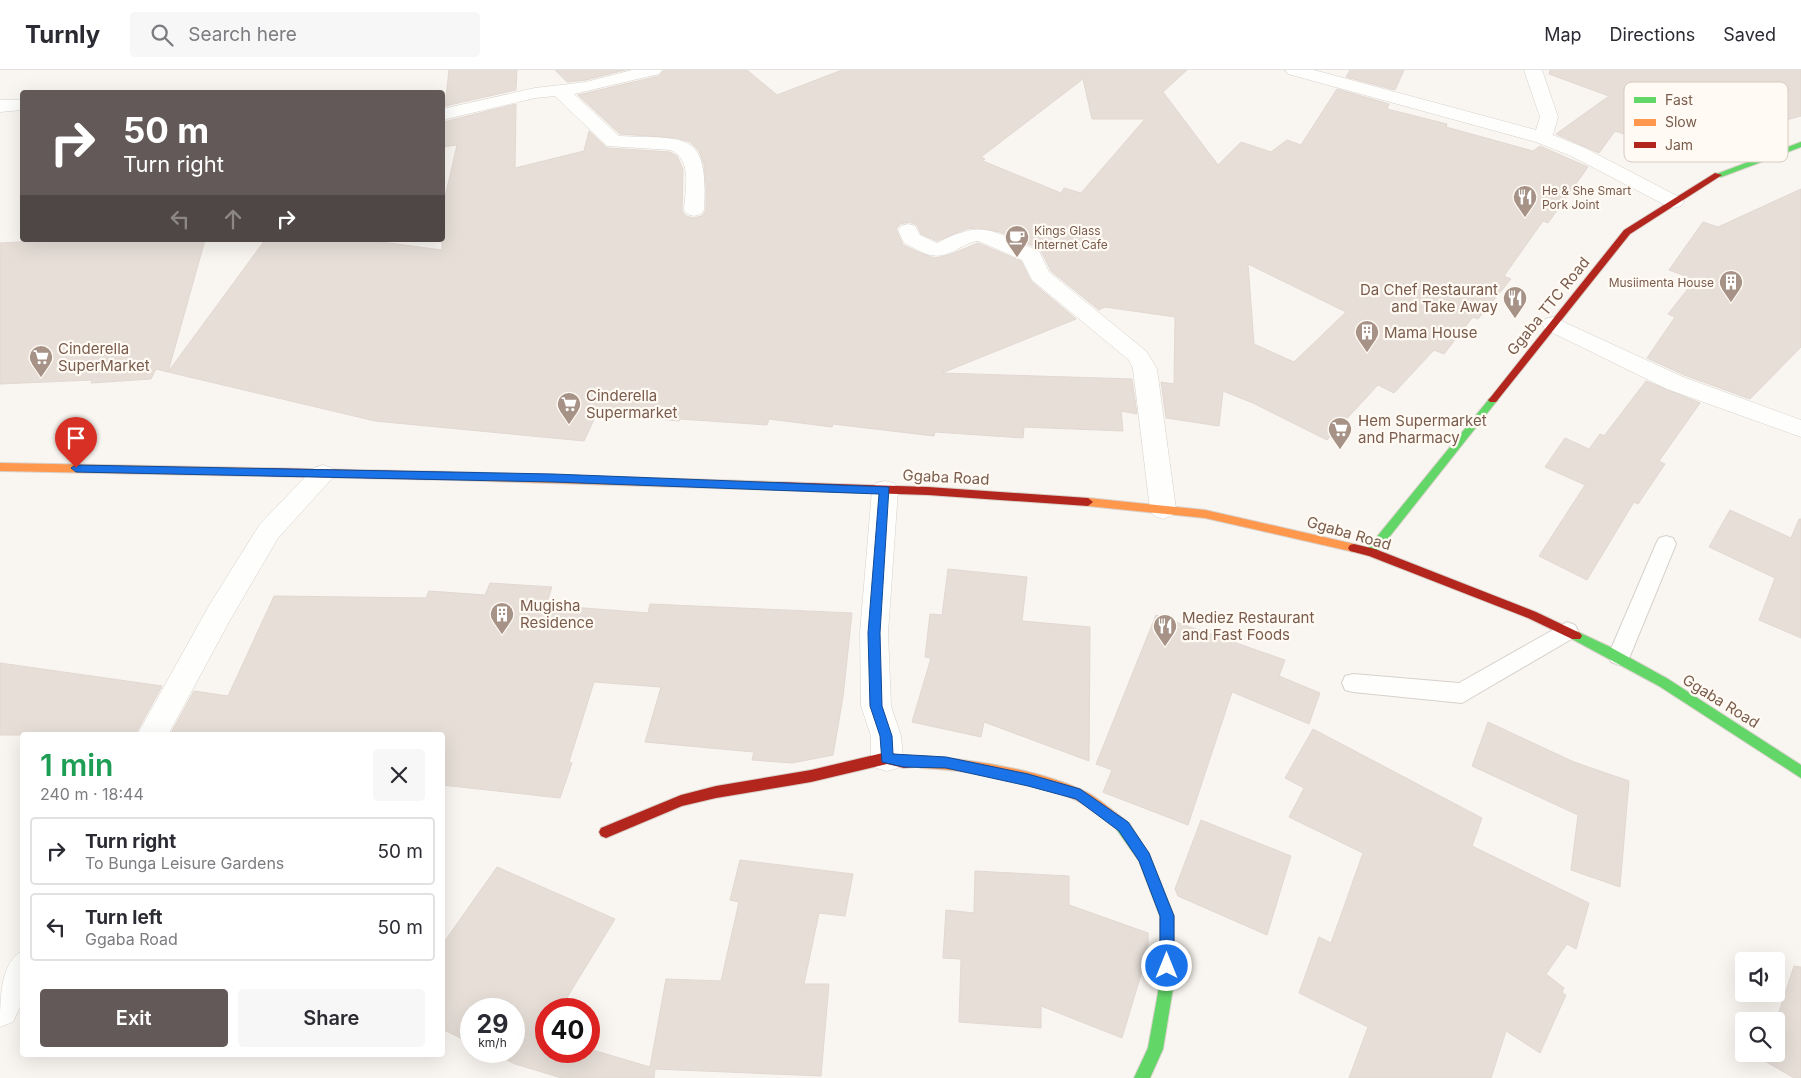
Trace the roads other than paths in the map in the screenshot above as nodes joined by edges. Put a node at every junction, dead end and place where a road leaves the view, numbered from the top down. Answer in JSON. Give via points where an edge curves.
{"nodes":[{"id":1,"x":653,"y":70,"type":"edge"},
{"id":2,"x":1294,"y":70,"type":"edge"},
{"id":3,"x":1533,"y":70,"type":"edge"},
{"id":4,"x":561,"y":92,"type":"junction"},
{"id":5,"x":20,"y":105,"type":"edge"},
{"id":6,"x":0,"y":106,"type":"edge"},
{"id":7,"x":445,"y":114,"type":"edge"},
{"id":8,"x":1543,"y":138,"type":"junction"},
{"id":9,"x":1801,"y":144,"type":"edge"},
{"id":10,"x":1788,"y":149,"type":"edge"},
{"id":11,"x":1752,"y":162,"type":"edge"},
{"id":12,"x":1674,"y":202,"type":"junction"},
{"id":13,"x":694,"y":210,"type":"dead end"},
{"id":14,"x":908,"y":230,"type":"dead end"},
{"id":15,"x":1553,"y":324,"type":"junction"},
{"id":16,"x":1801,"y":429,"type":"edge"},
{"id":17,"x":0,"y":467,"type":"edge"},
{"id":18,"x":323,"y":474,"type":"junction"},
{"id":19,"x":885,"y":490,"type":"junction"},
{"id":20,"x":1163,"y":509,"type":"junction"},
{"id":21,"x":1666,"y":544,"type":"dead end"},
{"id":22,"x":1371,"y":552,"type":"junction"},
{"id":23,"x":1567,"y":631,"type":"junction"},
{"id":24,"x":1620,"y":656,"type":"junction"},
{"id":25,"x":1353,"y":683,"type":"dead end"},
{"id":26,"x":154,"y":732,"type":"edge"},
{"id":27,"x":887,"y":758,"type":"junction"},
{"id":28,"x":1801,"y":772,"type":"edge"},
{"id":29,"x":606,"y":832,"type":"dead end"},
{"id":30,"x":20,"y":972,"type":"edge"},
{"id":31,"x":0,"y":1009,"type":"edge"},
{"id":32,"x":1142,"y":1078,"type":"edge"}],
"edges":[{"from":1,"to":4,"type":"street"},
{"from":2,"to":8,"type":"street"},
{"from":3,"to":8,"type":"street","via":[[1549,117]]},
{"from":4,"to":7,"type":"street","via":[[535,94]]},
{"from":4,"to":13,"type":"street","via":[[614,142],[683,146],[696,170]]},
{"from":5,"to":6,"type":"street"},
{"from":8,"to":12,"type":"street","via":[[1578,152]]},
{"from":9,"to":10,"type":"main road","name":"Ggaba TTC Road"},
{"from":11,"to":12,"type":"main road","name":"Ggaba TTC Road","via":[[1712,177]]},
{"from":12,"to":15,"type":"main road","name":"Ggaba TTC Road","via":[[1626,232]]},
{"from":14,"to":20,"type":"street","via":[[911,238],[938,251],[968,236],[980,234],[1031,256],[1040,274],[1138,356],[1145,370]]},
{"from":15,"to":16,"type":"street","via":[[1676,383]]},
{"from":15,"to":22,"type":"main road","name":"Ggaba TTC Road"},
{"from":17,"to":18,"type":"main road","name":"Ggaba Road"},
{"from":18,"to":19,"type":"main road","name":"Ggaba Road","via":[[553,478]]},
{"from":18,"to":26,"type":"street","via":[[269,531]]},
{"from":19,"to":20,"type":"main road","name":"Ggaba Road","via":[[1060,499]]},
{"from":19,"to":27,"type":"street","via":[[874,633],[876,706],[886,736]]},
{"from":20,"to":22,"type":"main road","name":"Ggaba Road","via":[[1205,514]]},
{"from":21,"to":24,"type":"lane"},
{"from":22,"to":23,"type":"main road","name":"Ggaba Road","via":[[1532,614]]},
{"from":23,"to":24,"type":"main road","name":"Ggaba Road"},
{"from":23,"to":25,"type":"lane","via":[[1462,693]]},
{"from":24,"to":28,"type":"main road","name":"Ggaba Road","via":[[1716,714]]},
{"from":27,"to":29,"type":"main road","via":[[811,776],[699,796]]},
{"from":27,"to":32,"type":"main road","via":[[904,762],[946,762],[1071,792],[1124,827],[1144,858],[1167,916],[1167,982],[1154,1049]]},
{"from":30,"to":31,"type":"street"}]}
